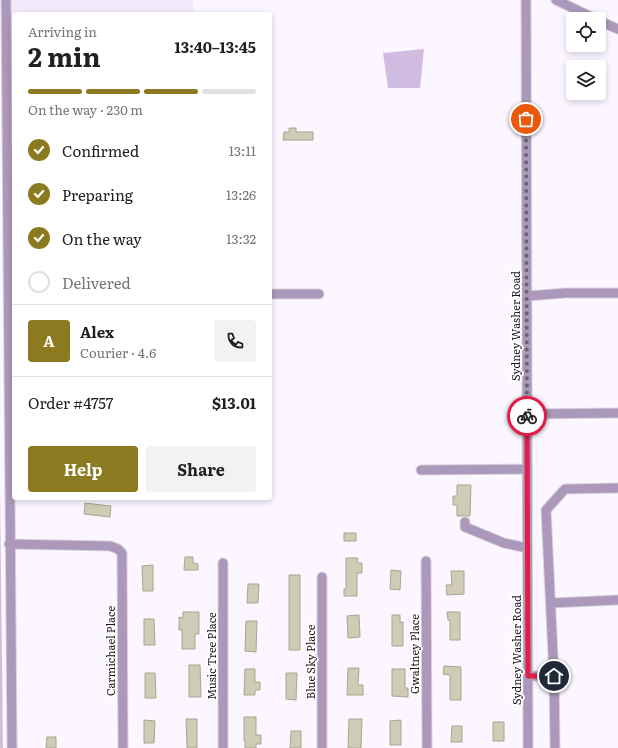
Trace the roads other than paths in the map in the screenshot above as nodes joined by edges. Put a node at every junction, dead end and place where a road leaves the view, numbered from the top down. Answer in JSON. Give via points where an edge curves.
{"nodes":[{"id":1,"x":6,"y":0,"type":"edge"},
{"id":2,"x":526,"y":0,"type":"edge"},
{"id":3,"x":556,"y":0,"type":"edge"},
{"id":4,"x":581,"y":12,"type":"edge"},
{"id":5,"x":606,"y":24,"type":"edge"},
{"id":6,"x":618,"y":29,"type":"edge"},
{"id":7,"x":3,"y":172,"type":"edge"},
{"id":8,"x":618,"y":293,"type":"edge"},
{"id":9,"x":11,"y":294,"type":"edge"},
{"id":10,"x":272,"y":294,"type":"edge"},
{"id":11,"x":319,"y":294,"type":"dead end"},
{"id":12,"x":527,"y":296,"type":"junction"},
{"id":13,"x":618,"y":413,"type":"edge"},
{"id":14,"x":527,"y":414,"type":"junction"},
{"id":15,"x":527,"y":469,"type":"junction"},
{"id":16,"x":421,"y":470,"type":"dead end"},
{"id":17,"x":618,"y":488,"type":"edge"},
{"id":18,"x":465,"y":522,"type":"dead end"},
{"id":19,"x":9,"y":544,"type":"junction"},
{"id":20,"x":527,"y":548,"type":"junction"},
{"id":21,"x":426,"y":561,"type":"dead end"},
{"id":22,"x":223,"y":563,"type":"dead end"},
{"id":23,"x":5,"y":570,"type":"edge"},
{"id":24,"x":322,"y":577,"type":"dead end"},
{"id":25,"x":618,"y":600,"type":"edge"},
{"id":26,"x":550,"y":603,"type":"junction"},
{"id":27,"x":528,"y":676,"type":"junction"},
{"id":28,"x":554,"y":676,"type":"junction"},
{"id":29,"x":12,"y":748,"type":"edge"},
{"id":30,"x":123,"y":748,"type":"edge"},
{"id":31,"x":223,"y":748,"type":"edge"},
{"id":32,"x":322,"y":748,"type":"edge"},
{"id":33,"x":427,"y":748,"type":"edge"},
{"id":34,"x":528,"y":748,"type":"edge"},
{"id":35,"x":554,"y":748,"type":"edge"}],
"edges":[{"from":1,"to":7,"type":"street"},
{"from":2,"to":12,"type":"street","name":"Sydney Washer Road"},
{"from":3,"to":4,"type":"street"},
{"from":5,"to":6,"type":"street"},
{"from":7,"to":9,"type":"street"},
{"from":8,"to":12,"type":"street","via":[[566,292]]},
{"from":9,"to":19,"type":"street"},
{"from":10,"to":11,"type":"street"},
{"from":12,"to":14,"type":"street","name":"Sydney Washer Road"},
{"from":13,"to":14,"type":"street"},
{"from":14,"to":15,"type":"street","name":"Sydney Washer Road"},
{"from":15,"to":16,"type":"street"},
{"from":15,"to":20,"type":"street","name":"Sydney Washer Road"},
{"from":17,"to":26,"type":"street","via":[[565,489],[546,510]]},
{"from":18,"to":20,"type":"street","via":[[465,527]]},
{"from":19,"to":23,"type":"street"},
{"from":19,"to":30,"type":"street","name":"Carmichael Place","via":[[110,546],[118,548],[122,553]]},
{"from":20,"to":27,"type":"street","name":"Sydney Washer Road"},
{"from":21,"to":33,"type":"street","name":"Gwaltney Place"},
{"from":22,"to":31,"type":"street","name":"Music Tree Place"},
{"from":23,"to":29,"type":"street"},
{"from":24,"to":32,"type":"street","name":"Blue Sky Place"},
{"from":25,"to":26,"type":"street"},
{"from":26,"to":28,"type":"street"},
{"from":27,"to":28,"type":"street"},
{"from":27,"to":34,"type":"street","name":"Sydney Washer Road"},
{"from":28,"to":35,"type":"street"}]}
